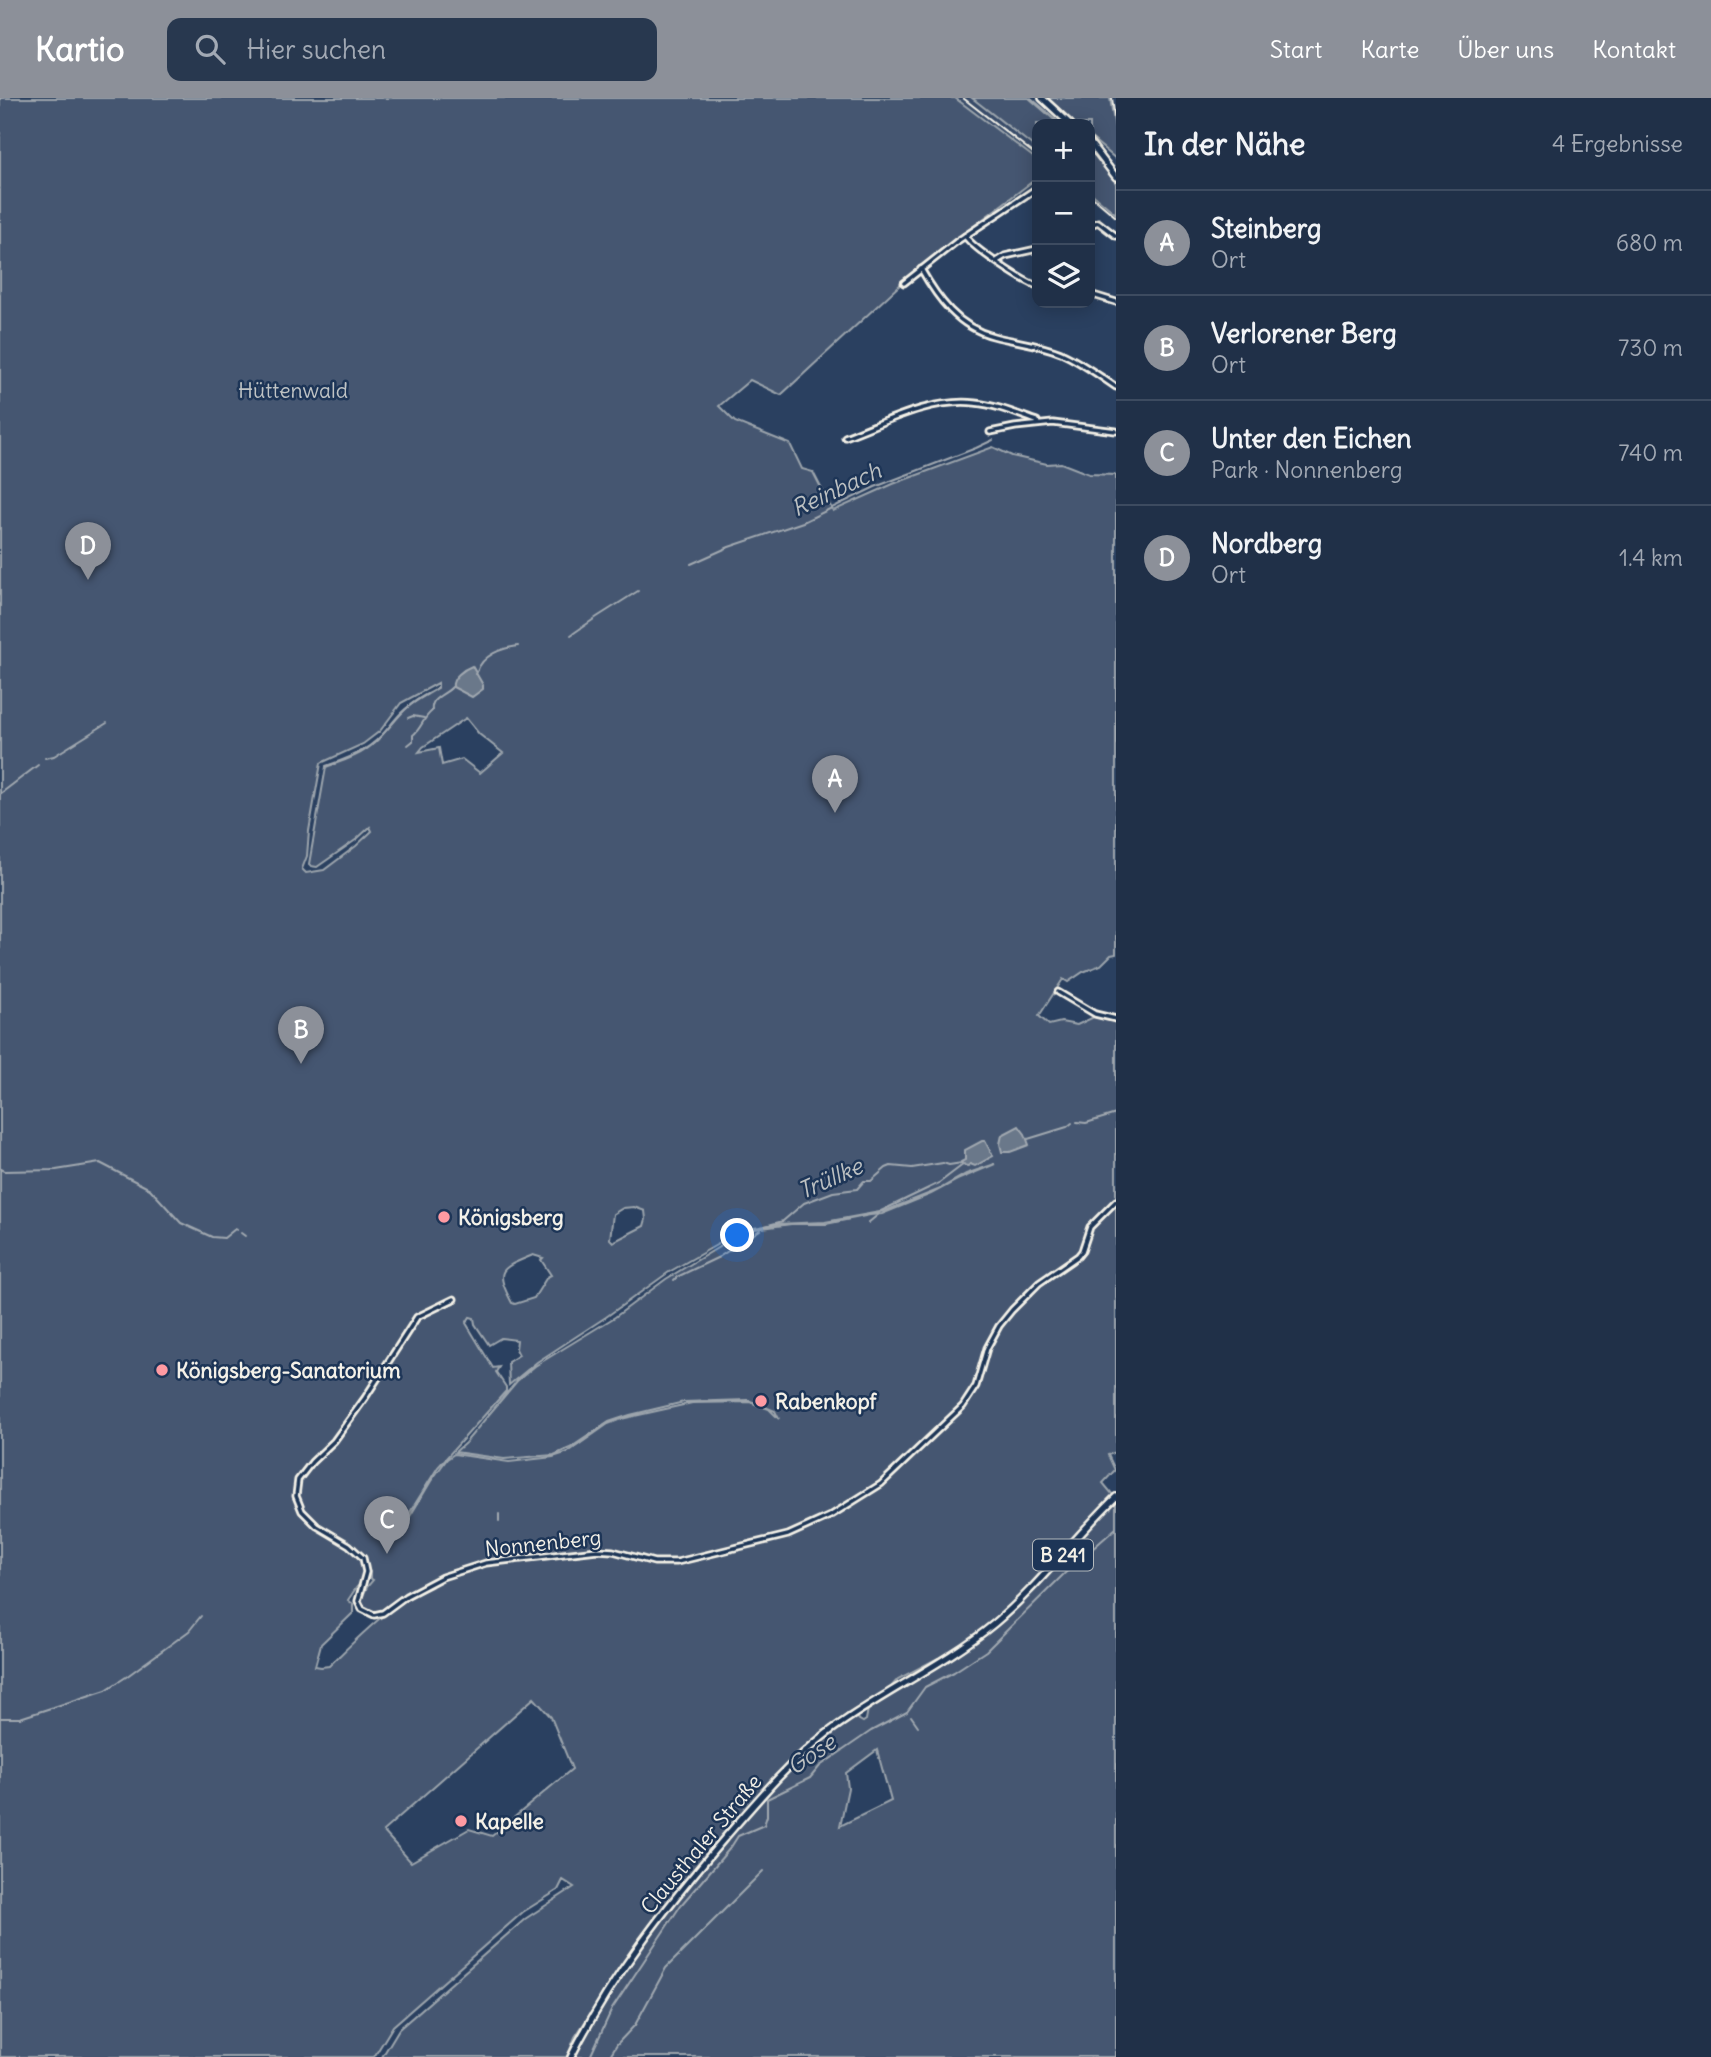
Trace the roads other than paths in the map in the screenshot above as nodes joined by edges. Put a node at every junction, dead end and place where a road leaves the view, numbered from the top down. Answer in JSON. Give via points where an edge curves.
{"nodes":[{"id":1,"x":1042,"y":98,"type":"edge"},
{"id":2,"x":1065,"y":119,"type":"edge"},
{"id":3,"x":1095,"y":150,"type":"edge"},
{"id":4,"x":1115,"y":172,"type":"edge"},
{"id":5,"x":1032,"y":191,"type":"edge"},
{"id":6,"x":1095,"y":223,"type":"edge"},
{"id":7,"x":965,"y":236,"type":"junction"},
{"id":8,"x":1116,"y":236,"type":"edge"},
{"id":9,"x":1032,"y":250,"type":"edge"},
{"id":10,"x":997,"y":261,"type":"junction"},
{"id":11,"x":920,"y":269,"type":"junction"},
{"id":12,"x":904,"y":283,"type":"dead end"},
{"id":13,"x":1032,"y":284,"type":"edge"},
{"id":14,"x":1095,"y":296,"type":"edge"},
{"id":15,"x":1116,"y":302,"type":"edge"},
{"id":16,"x":1116,"y":387,"type":"edge"},
{"id":17,"x":1038,"y":424,"type":"junction"},
{"id":18,"x":1116,"y":430,"type":"edge"},
{"id":19,"x":990,"y":432,"type":"dead end"},
{"id":20,"x":845,"y":437,"type":"dead end"},
{"id":21,"x":1058,"y":992,"type":"dead end"},
{"id":22,"x":1116,"y":1019,"type":"edge"},
{"id":23,"x":1116,"y":1201,"type":"edge"},
{"id":24,"x":454,"y":1299,"type":"dead end"},
{"id":25,"x":1116,"y":1497,"type":"edge"},
{"id":26,"x":571,"y":2057,"type":"edge"}],
"edges":[{"from":1,"to":2,"type":"main road"},
{"from":3,"to":4,"type":"main road"},
{"from":5,"to":7,"type":"street"},
{"from":6,"to":8,"type":"street"},
{"from":7,"to":10,"type":"street"},
{"from":7,"to":11,"type":"street"},
{"from":9,"to":10,"type":"street"},
{"from":10,"to":13,"type":"street"},
{"from":11,"to":12,"type":"street"},
{"from":11,"to":16,"type":"street","via":[[955,316],[974,329],[1062,354]]},
{"from":14,"to":15,"type":"street"},
{"from":17,"to":18,"type":"street"},
{"from":17,"to":19,"type":"street"},
{"from":17,"to":20,"type":"street","via":[[994,407],[957,403],[911,413]]},
{"from":21,"to":22,"type":"street","via":[[1095,1014]]},
{"from":23,"to":24,"type":"street","name":"Nonnenberg","via":[[1090,1227],[1082,1251],[1039,1283],[999,1326],[976,1386],[963,1406],[881,1484],[831,1516],[788,1535],[677,1562],[597,1550],[486,1563],[442,1577],[374,1615],[358,1601],[366,1572],[363,1558],[302,1511],[296,1496],[298,1480],[334,1441],[417,1317]]},
{"from":25,"to":26,"type":"main road","name":"Clausthaler Straße","number":"B 241","via":[[995,1623],[951,1656],[844,1721],[785,1771],[652,1925]]}]}
